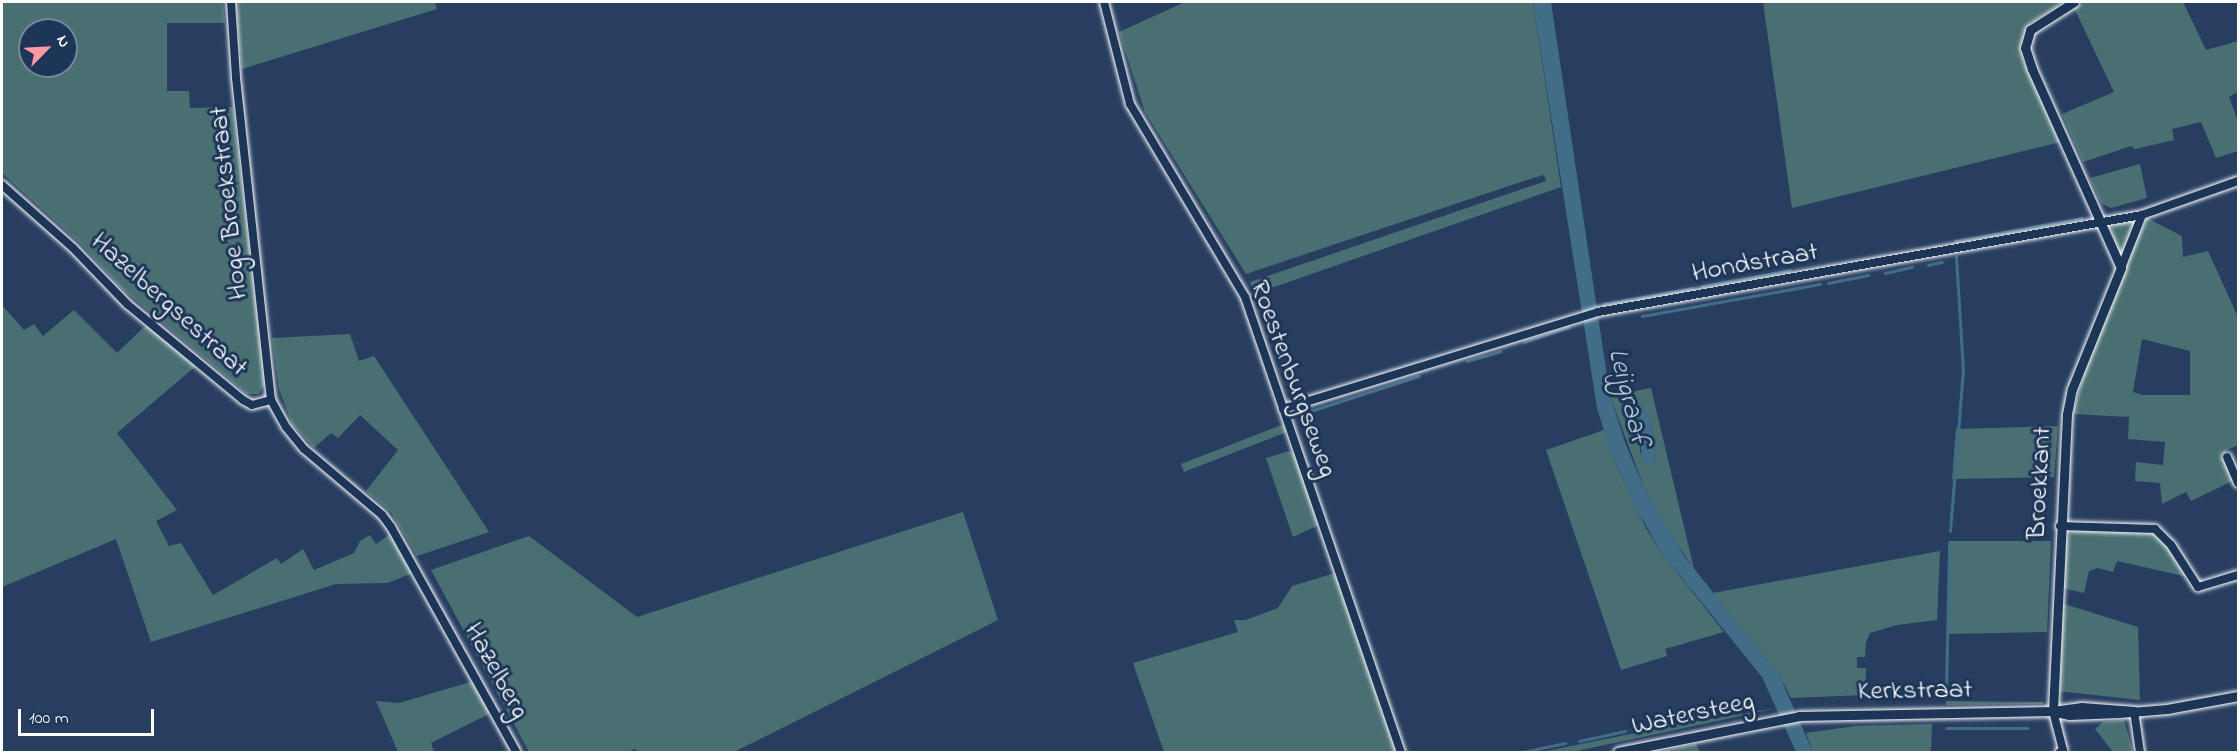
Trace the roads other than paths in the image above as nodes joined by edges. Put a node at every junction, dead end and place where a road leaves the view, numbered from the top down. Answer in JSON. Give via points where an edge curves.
{"nodes":[{"id":1,"x":231,"y":2,"type":"edge"},
{"id":2,"x":1104,"y":2,"type":"edge"},
{"id":3,"x":2074,"y":2,"type":"edge"},
{"id":4,"x":2238,"y":181,"type":"edge"},
{"id":5,"x":2,"y":185,"type":"edge"},
{"id":6,"x":2142,"y":215,"type":"junction"},
{"id":7,"x":2102,"y":223,"type":"junction"},
{"id":8,"x":2121,"y":268,"type":"junction"},
{"id":9,"x":271,"y":400,"type":"junction"},
{"id":10,"x":1283,"y":409,"type":"junction"},
{"id":11,"x":2227,"y":457,"type":"dead end"},
{"id":12,"x":2238,"y":483,"type":"edge"},
{"id":13,"x":2060,"y":526,"type":"junction"},
{"id":14,"x":2238,"y":575,"type":"edge"},
{"id":15,"x":438,"y":610,"type":"joint"},
{"id":16,"x":2238,"y":696,"type":"edge"},
{"id":17,"x":2053,"y":711,"type":"junction"},
{"id":18,"x":2134,"y":711,"type":"junction"},
{"id":19,"x":1778,"y":719,"type":"joint"},
{"id":20,"x":516,"y":753,"type":"edge"},
{"id":21,"x":1401,"y":753,"type":"edge"},
{"id":22,"x":1618,"y":753,"type":"edge"},
{"id":23,"x":2060,"y":753,"type":"edge"},
{"id":24,"x":2140,"y":753,"type":"edge"}],
"edges":[{"from":1,"to":9,"type":"street","name":"Hoge Broekstraat"},
{"from":2,"to":10,"type":"street","name":"Roestenburgseweg","via":[[1130,104],[1245,297]]},
{"from":3,"to":7,"type":"street","via":[[2030,30],[2025,48]]},
{"from":4,"to":6,"type":"street","name":"Hondstraat"},
{"from":5,"to":9,"type":"street","name":"Hazelbergsestraat","via":[[128,304],[243,400],[252,405]]},
{"from":6,"to":7,"type":"street","name":"Hondstraat"},
{"from":6,"to":8,"type":"street","name":"Broekkant"},
{"from":7,"to":8,"type":"street"},
{"from":7,"to":10,"type":"street","name":"Hondstraat","via":[[1598,312]]},
{"from":8,"to":13,"type":"street","name":"Broekkant","via":[[2072,389],[2064,432]]},
{"from":9,"to":15,"type":"street","name":"Hazelbergsestraat","via":[[304,449],[382,514]]},
{"from":10,"to":21,"type":"street","name":"Roestenburgseweg"},
{"from":11,"to":12,"type":"street"},
{"from":13,"to":14,"type":"street","via":[[2155,529],[2171,545],[2199,587]]},
{"from":13,"to":17,"type":"street","name":"Broekkant"},
{"from":15,"to":20,"type":"street","name":"Hazelberg"},
{"from":16,"to":18,"type":"street","name":"Kerkstraat"},
{"from":17,"to":18,"type":"street","name":"Kerkstraat","via":[[2082,707]]},
{"from":17,"to":19,"type":"street","name":"Kerkstraat"},
{"from":17,"to":23,"type":"street","via":[[2063,750]]},
{"from":18,"to":24,"type":"street"},
{"from":19,"to":22,"type":"street","name":"Watersteeg"}]}
